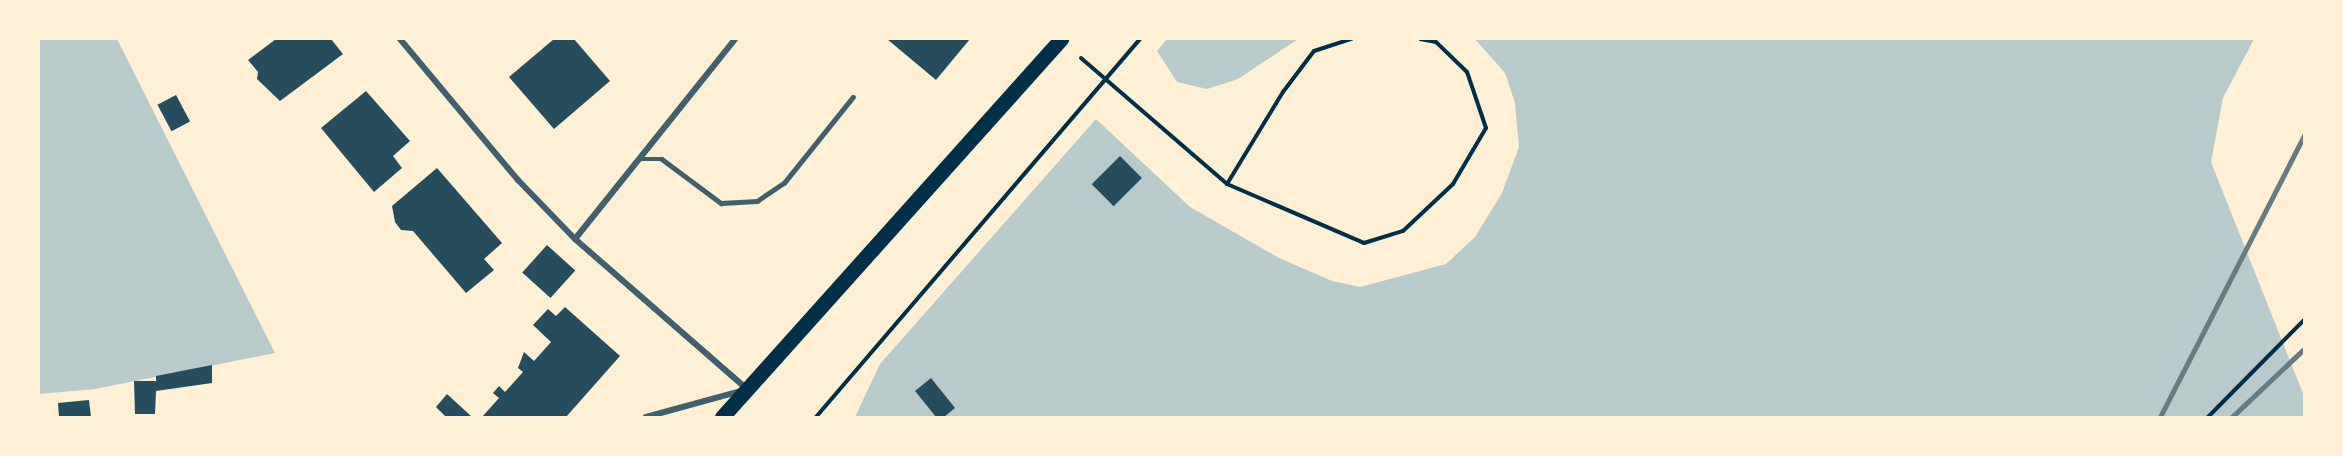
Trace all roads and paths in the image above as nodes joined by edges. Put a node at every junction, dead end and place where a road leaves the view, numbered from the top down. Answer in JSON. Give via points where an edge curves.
{"nodes":[{"id":1,"x":400,"y":39,"type":"edge"},
{"id":2,"x":735,"y":39,"type":"edge"},
{"id":3,"x":1061,"y":39,"type":"edge"},
{"id":4,"x":1140,"y":39,"type":"edge"},
{"id":5,"x":1352,"y":39,"type":"edge"},
{"id":6,"x":1420,"y":39,"type":"edge"},
{"id":7,"x":1105,"y":78,"type":"junction"},
{"id":8,"x":853,"y":97,"type":"dead end"},
{"id":9,"x":639,"y":159,"type":"junction"},
{"id":10,"x":1227,"y":184,"type":"junction"},
{"id":11,"x":575,"y":238,"type":"junction"},
{"id":12,"x":2304,"y":320,"type":"edge"},
{"id":13,"x":748,"y":389,"type":"junction"},
{"id":14,"x":646,"y":417,"type":"edge"},
{"id":15,"x":722,"y":417,"type":"edge"},
{"id":16,"x":816,"y":417,"type":"edge"},
{"id":17,"x":2208,"y":417,"type":"edge"}],
"edges":[{"from":1,"to":11,"type":"street","via":[[518,180]]},
{"from":2,"to":9,"type":"street"},
{"from":3,"to":7,"type":"path"},
{"from":3,"to":13,"type":"main road"},
{"from":4,"to":7,"type":"path"},
{"from":5,"to":10,"type":"path","via":[[1314,51],[1283,92]]},
{"from":6,"to":10,"type":"path","via":[[1436,42],[1467,72],[1486,128],[1453,184],[1403,231],[1364,243]]},
{"from":7,"to":10,"type":"path"},
{"from":7,"to":16,"type":"path"},
{"from":8,"to":9,"type":"lane","via":[[784,183],[757,201],[721,203],[662,159]]},
{"from":9,"to":11,"type":"street"},
{"from":11,"to":13,"type":"street"},
{"from":12,"to":17,"type":"path"},
{"from":13,"to":14,"type":"street"},
{"from":13,"to":15,"type":"main road"}]}
